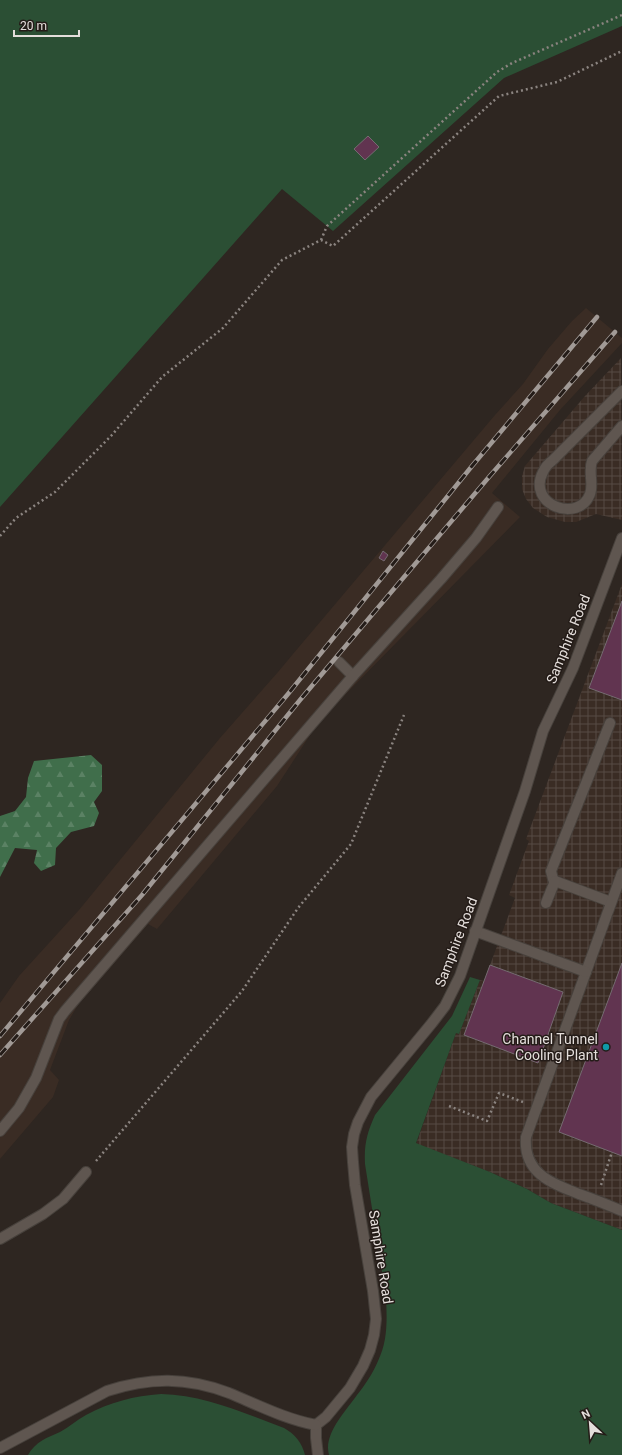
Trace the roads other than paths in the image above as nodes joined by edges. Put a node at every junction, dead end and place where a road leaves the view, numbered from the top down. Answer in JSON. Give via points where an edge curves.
{"nodes":[{"id":1,"x":622,"y":391,"type":"edge"},
{"id":2,"x":622,"y":426,"type":"edge"},
{"id":3,"x":498,"y":507,"type":"dead end"},
{"id":4,"x":622,"y":538,"type":"edge"},
{"id":5,"x":339,"y":662,"type":"dead end"},
{"id":6,"x":353,"y":676,"type":"junction"},
{"id":7,"x":610,"y":723,"type":"dead end"},
{"id":8,"x":622,"y":873,"type":"edge"},
{"id":9,"x":555,"y":881,"type":"junction"},
{"id":10,"x":612,"y":902,"type":"junction"},
{"id":11,"x":546,"y":903,"type":"dead end"},
{"id":12,"x":475,"y":931,"type":"junction"},
{"id":13,"x":586,"y":972,"type":"junction"},
{"id":14,"x":0,"y":1131,"type":"edge"},
{"id":15,"x":86,"y":1172,"type":"road end"},
{"id":16,"x":622,"y":1211,"type":"edge"},
{"id":17,"x":0,"y":1239,"type":"edge"},
{"id":18,"x":316,"y":1424,"type":"junction"},
{"id":19,"x":0,"y":1448,"type":"edge"},
{"id":20,"x":318,"y":1455,"type":"edge"}],
"edges":[{"from":1,"to":2,"type":"lane","via":[[543,471],[540,486],[543,496],[549,503],[566,510],[584,503],[590,495],[592,486],[592,461]]},
{"from":3,"to":6,"type":"lane","via":[[441,579]]},
{"from":4,"to":12,"type":"lane","name":"Samphire Road","via":[[573,668],[543,731],[526,791]]},
{"from":5,"to":6,"type":"lane"},
{"from":6,"to":14,"type":"lane","via":[[65,1011],[36,1078],[19,1108]]},
{"from":7,"to":9,"type":"lane","via":[[551,871]]},
{"from":8,"to":10,"type":"lane"},
{"from":9,"to":10,"type":"lane"},
{"from":9,"to":11,"type":"lane"},
{"from":10,"to":13,"type":"lane"},
{"from":12,"to":13,"type":"lane"},
{"from":12,"to":18,"type":"lane","name":"Samphire Road","via":[[460,976],[445,1006],[371,1097],[354,1134],[352,1147],[355,1185],[373,1291],[376,1319],[374,1335],[363,1366],[350,1388],[326,1417]]},
{"from":13,"to":16,"type":"lane","via":[[526,1137],[525,1146],[533,1168],[552,1183]]},
{"from":15,"to":17,"type":"lane","via":[[62,1199],[43,1214]]},
{"from":18,"to":19,"type":"lane","via":[[292,1420],[211,1387],[159,1380],[107,1391]]},
{"from":18,"to":20,"type":"lane"}]}
